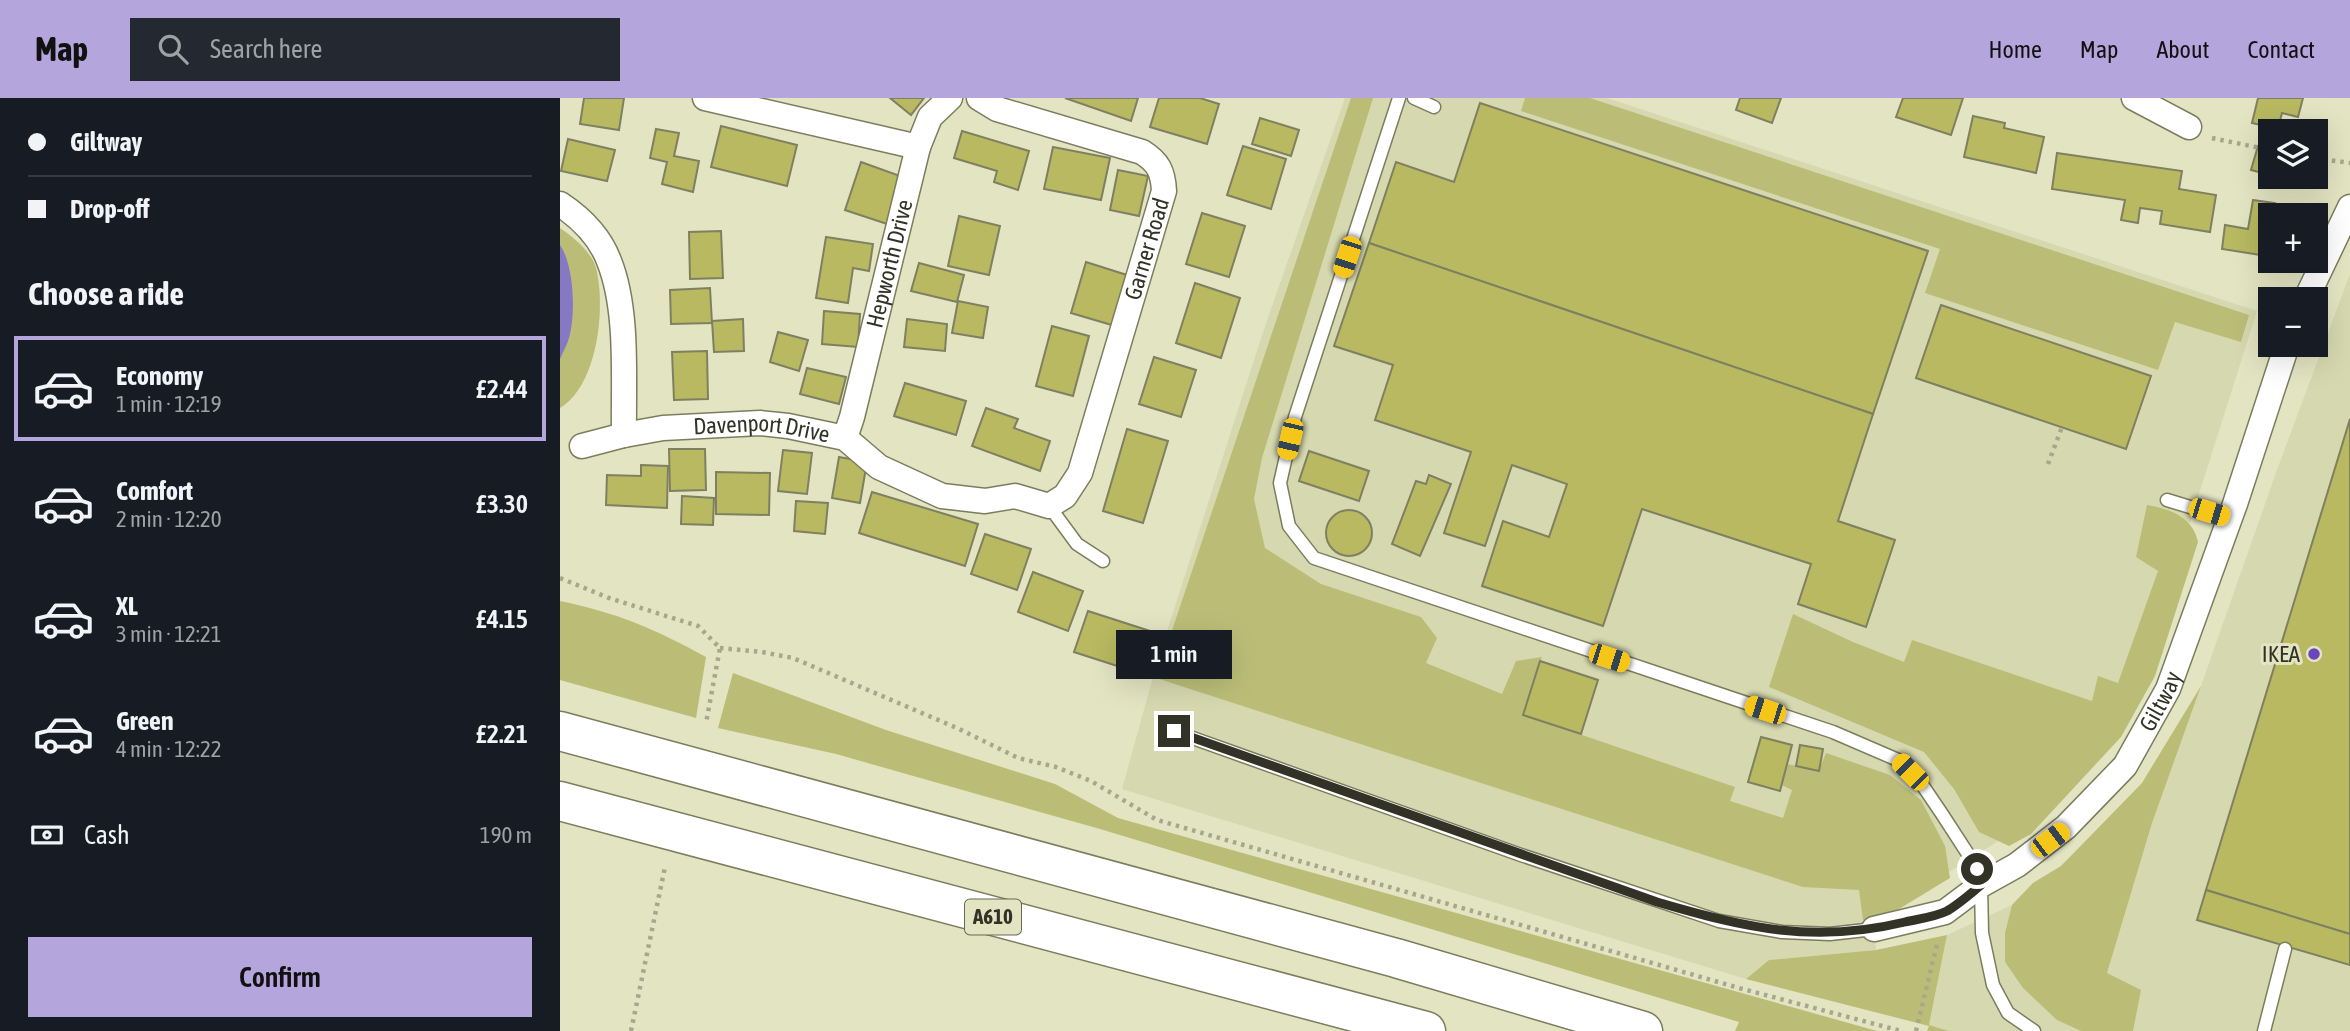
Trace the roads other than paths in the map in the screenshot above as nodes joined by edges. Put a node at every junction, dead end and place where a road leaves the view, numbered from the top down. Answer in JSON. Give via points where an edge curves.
{"nodes":[{"id":1,"x":950,"y":98,"type":"edge"},
{"id":2,"x":979,"y":98,"type":"edge"},
{"id":3,"x":1399,"y":98,"type":"edge"},
{"id":4,"x":1414,"y":98,"type":"edge"},
{"id":5,"x":714,"y":99,"type":"edge"},
{"id":6,"x":2143,"y":100,"type":"edge"},
{"id":7,"x":1434,"y":107,"type":"dead end"},
{"id":8,"x":2189,"y":127,"type":"road end"},
{"id":9,"x":918,"y":146,"type":"junction"},
{"id":10,"x":560,"y":204,"type":"edge"},
{"id":11,"x":2350,"y":206,"type":"edge"},
{"id":12,"x":2312,"y":287,"type":"edge"},
{"id":13,"x":2283,"y":357,"type":"edge"},
{"id":14,"x":624,"y":435,"type":"junction"},
{"id":15,"x":845,"y":438,"type":"junction"},
{"id":16,"x":582,"y":446,"type":"dead end"},
{"id":17,"x":2167,"y":500,"type":"dead end"},
{"id":18,"x":1049,"y":506,"type":"junction"},
{"id":19,"x":2230,"y":519,"type":"junction"},
{"id":20,"x":1103,"y":561,"type":"dead end"},
{"id":21,"x":560,"y":731,"type":"edge"},
{"id":22,"x":1174,"y":731,"type":"dead end"},
{"id":23,"x":560,"y":801,"type":"edge"},
{"id":24,"x":1981,"y":885,"type":"junction"},
{"id":25,"x":1874,"y":929,"type":"joint"},
{"id":26,"x":2285,"y":949,"type":"dead end"},
{"id":27,"x":1426,"y":1031,"type":"edge"},
{"id":28,"x":1643,"y":1031,"type":"edge"},
{"id":29,"x":2034,"y":1031,"type":"edge"},
{"id":30,"x":2264,"y":1031,"type":"edge"}],
"edges":[{"from":1,"to":9,"type":"street","name":"Hepworth Drive","via":[[930,117]]},
{"from":2,"to":18,"type":"street","name":"Garner Road","via":[[997,109],[1142,152],[1156,161],[1163,175],[1164,191],[1080,473],[1065,496]]},
{"from":3,"to":24,"type":"lane","via":[[1295,417],[1280,483],[1289,526],[1314,558],[1833,732],[1898,760],[1921,783],[1957,835]]},
{"from":4,"to":7,"type":"lane"},
{"from":5,"to":9,"type":"street"},
{"from":6,"to":8,"type":"street"},
{"from":9,"to":15,"type":"street","name":"Hepworth Drive"},
{"from":10,"to":14,"type":"street","via":[[591,230],[609,260],[622,334]]},
{"from":11,"to":12,"type":"street"},
{"from":13,"to":19,"type":"street","name":"Giltway"},
{"from":14,"to":15,"type":"street","name":"Davenport Drive","via":[[663,428],[760,423]]},
{"from":14,"to":16,"type":"street","name":"Davenport Drive"},
{"from":15,"to":18,"type":"street","name":"Davenport Drive","via":[[879,467],[942,496],[985,501],[1015,496]]},
{"from":17,"to":19,"type":"lane"},
{"from":18,"to":20,"type":"lane","via":[[1077,544]]},
{"from":19,"to":24,"type":"street","name":"Giltway","via":[[2168,689],[2126,766],[2066,827],[2017,865]]},
{"from":21,"to":28,"type":"highway","via":[[1396,958]]},
{"from":22,"to":25,"type":"lane","via":[[1719,921],[1782,932],[1830,934]]},
{"from":23,"to":27,"type":"highway","number":"A610"},
{"from":24,"to":25,"type":"street","name":"Giltway","via":[[1945,912]]},
{"from":24,"to":29,"type":"lane","via":[[1982,933],[1993,985],[2008,1013]]},
{"from":26,"to":30,"type":"lane"}]}
